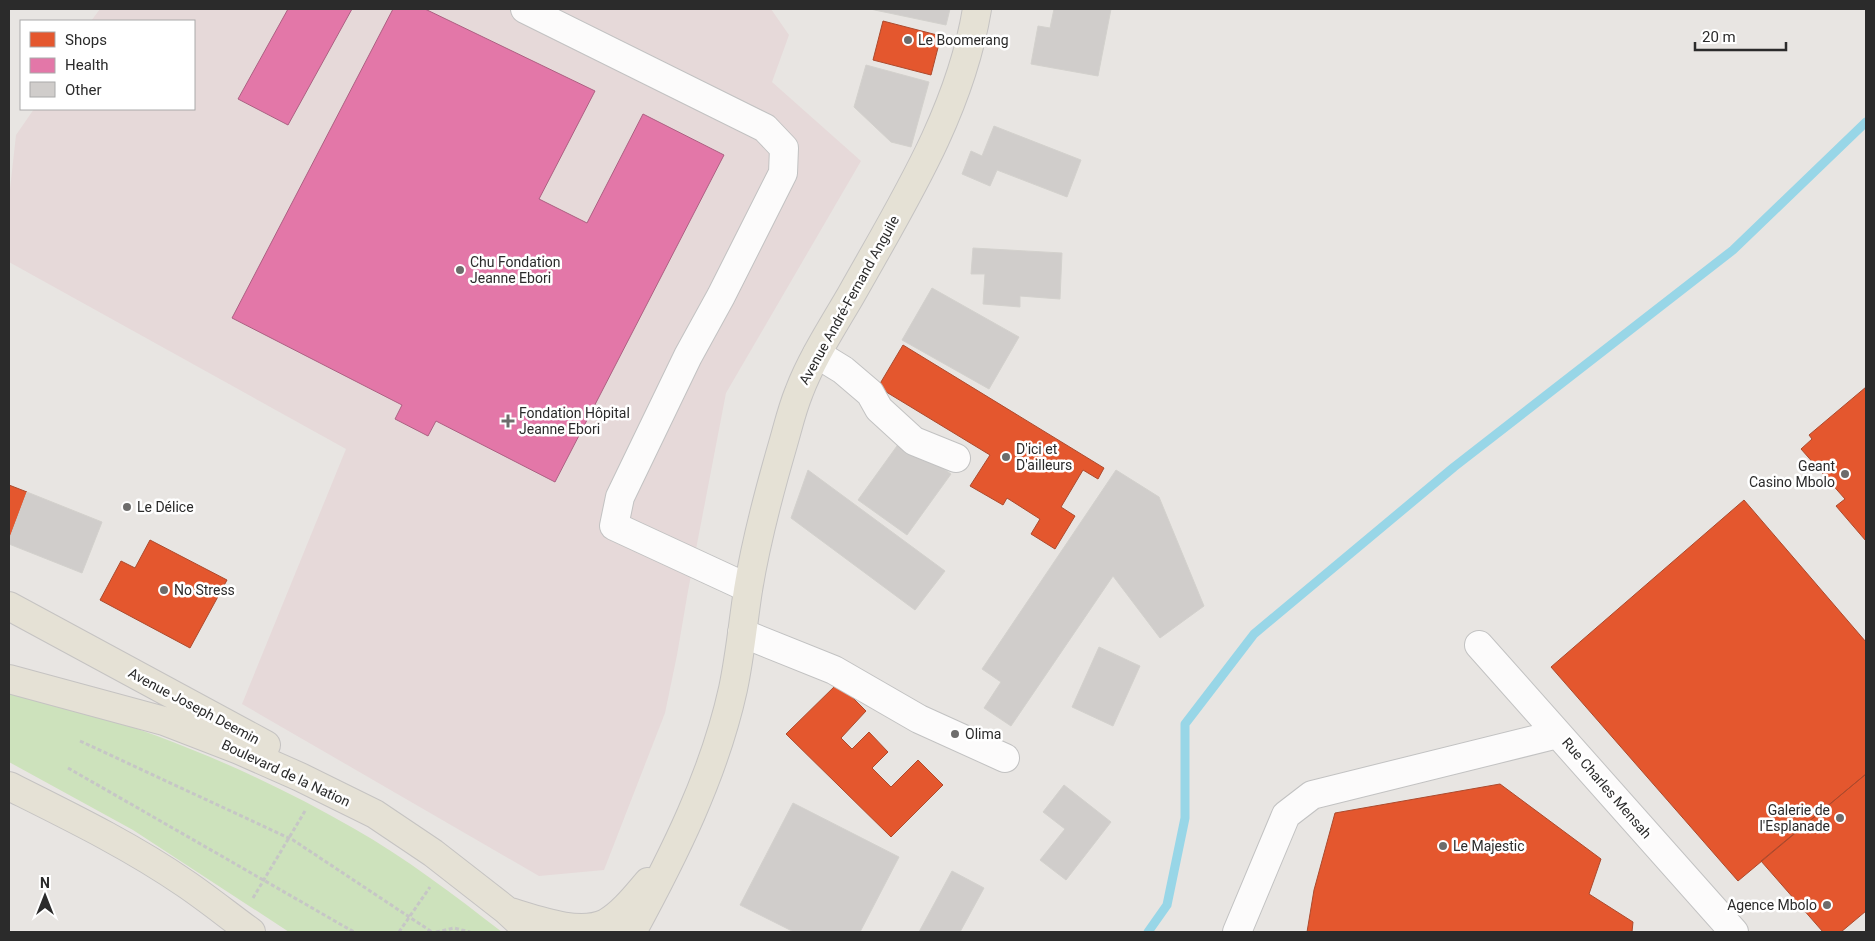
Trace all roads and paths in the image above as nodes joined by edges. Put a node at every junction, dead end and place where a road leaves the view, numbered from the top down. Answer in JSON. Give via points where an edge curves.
{"nodes":[{"id":1,"x":525,"y":9,"type":"edge"},
{"id":2,"x":977,"y":9,"type":"edge"},
{"id":3,"x":817,"y":354,"type":"junction"},
{"id":4,"x":956,"y":458,"type":"dead end"},
{"id":5,"x":748,"y":588,"type":"junction"},
{"id":6,"x":9,"y":606,"type":"edge"},
{"id":7,"x":742,"y":633,"type":"junction"},
{"id":8,"x":1479,"y":645,"type":"dead end"},
{"id":9,"x":9,"y":679,"type":"edge"},
{"id":10,"x":1558,"y":734,"type":"junction"},
{"id":11,"x":80,"y":741,"type":"dead end"},
{"id":12,"x":1005,"y":758,"type":"dead end"},
{"id":13,"x":68,"y":768,"type":"dead end"},
{"id":14,"x":9,"y":786,"type":"edge"},
{"id":15,"x":309,"y":804,"type":"dead end"},
{"id":16,"x":375,"y":814,"type":"junction"},
{"id":17,"x":290,"y":838,"type":"junction"},
{"id":18,"x":671,"y":857,"type":"junction"},
{"id":19,"x":265,"y":880,"type":"junction"},
{"id":20,"x":434,"y":880,"type":"dead end"},
{"id":21,"x":186,"y":884,"type":"junction"},
{"id":22,"x":249,"y":905,"type":"dead end"},
{"id":23,"x":506,"y":910,"type":"junction"},
{"id":24,"x":409,"y":917,"type":"junction"},
{"id":25,"x":251,"y":932,"type":"edge"},
{"id":26,"x":271,"y":932,"type":"edge"},
{"id":27,"x":354,"y":932,"type":"edge"},
{"id":28,"x":399,"y":932,"type":"edge"},
{"id":29,"x":432,"y":932,"type":"edge"},
{"id":30,"x":436,"y":932,"type":"edge"},
{"id":31,"x":470,"y":932,"type":"edge"},
{"id":32,"x":530,"y":932,"type":"edge"},
{"id":33,"x":632,"y":932,"type":"edge"},
{"id":34,"x":1237,"y":932,"type":"edge"},
{"id":35,"x":1734,"y":932,"type":"edge"}],
"edges":[{"from":1,"to":5,"type":"street","via":[[765,128],[784,148],[783,173],[722,296],[688,356],[620,497],[614,526]]},
{"from":2,"to":3,"type":"main road","name":"Avenue André-Fernand Anguile","via":[[952,103],[905,198]]},
{"from":3,"to":4,"type":"street","via":[[843,370],[870,393],[879,409],[914,441]]},
{"from":3,"to":5,"type":"main road","name":"Avenue André-Fernand Anguile","via":[[799,391],[780,453]]},
{"from":5,"to":7,"type":"main road","name":"Avenue André-Fernand Anguile"},
{"from":6,"to":16,"type":"main road","name":"Avenue Joseph Deemin","via":[[301,763]]},
{"from":7,"to":12,"type":"street","via":[[834,670],[919,719]]},
{"from":7,"to":18,"type":"main road","name":"Avenue André-Fernand Anguile","via":[[734,687],[723,728],[702,790]]},
{"from":8,"to":10,"type":"street","name":"Rue Charles Mensah"},
{"from":9,"to":16,"type":"main road","name":"Boulevard de la Nation","via":[[164,721],[239,750]]},
{"from":10,"to":34,"type":"street","via":[[1312,795],[1286,815]]},
{"from":10,"to":35,"type":"street","name":"Rue Charles Mensah"},
{"from":11,"to":17,"type":"path"},
{"from":13,"to":19,"type":"path"},
{"from":14,"to":21,"type":"main road","via":[[96,831]]},
{"from":15,"to":17,"type":"path"},
{"from":16,"to":23,"type":"main road","name":"Boulevard de la Nation"},
{"from":17,"to":19,"type":"path"},
{"from":17,"to":24,"type":"path"},
{"from":18,"to":23,"type":"main road","via":[[623,910],[596,926],[561,926]]},
{"from":18,"to":33,"type":"main road"},
{"from":19,"to":22,"type":"path"},
{"from":19,"to":27,"type":"path"},
{"from":20,"to":24,"type":"path"},
{"from":21,"to":25,"type":"main road"},
{"from":21,"to":26,"type":"main road"},
{"from":23,"to":32,"type":"main road","name":"Boulevard de la Nation"},
{"from":24,"to":28,"type":"path"},
{"from":24,"to":29,"type":"path"},
{"from":30,"to":31,"type":"path","via":[[454,928]]}]}
